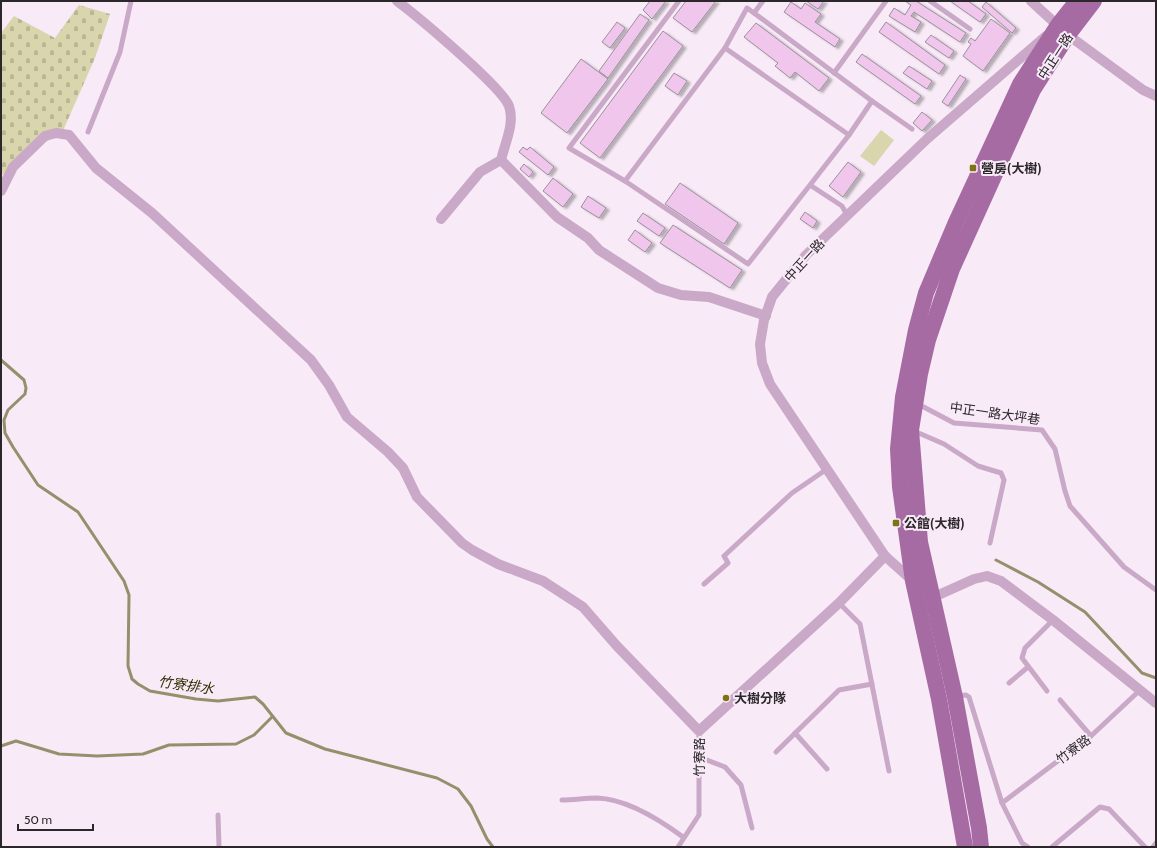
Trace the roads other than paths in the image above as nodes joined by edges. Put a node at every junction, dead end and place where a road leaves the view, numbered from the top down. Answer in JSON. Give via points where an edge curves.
{"nodes":[{"id":1,"x":131,"y":1,"type":"edge"},
{"id":2,"x":397,"y":1,"type":"edge"},
{"id":3,"x":679,"y":1,"type":"edge"},
{"id":4,"x":763,"y":1,"type":"edge"},
{"id":5,"x":886,"y":1,"type":"edge"},
{"id":6,"x":930,"y":1,"type":"edge"},
{"id":7,"x":1030,"y":1,"type":"edge"},
{"id":8,"x":1076,"y":1,"type":"edge"},
{"id":9,"x":1094,"y":1,"type":"edge"},
{"id":10,"x":754,"y":12,"type":"junction"},
{"id":11,"x":970,"y":29,"type":"dead end"},
{"id":12,"x":1063,"y":30,"type":"junction"},
{"id":13,"x":724,"y":48,"type":"junction"},
{"id":14,"x":834,"y":73,"type":"junction"},
{"id":15,"x":1156,"y":96,"type":"edge"},
{"id":16,"x":872,"y":101,"type":"junction"},
{"id":17,"x":912,"y":129,"type":"dead end"},
{"id":18,"x":88,"y":132,"type":"dead end"},
{"id":19,"x":849,"y":135,"type":"junction"},
{"id":20,"x":501,"y":160,"type":"junction"},
{"id":21,"x":625,"y":181,"type":"junction"},
{"id":22,"x":810,"y":184,"type":"junction"},
{"id":23,"x":1,"y":191,"type":"edge"},
{"id":24,"x":847,"y":215,"type":"junction"},
{"id":25,"x":441,"y":219,"type":"dead end"},
{"id":26,"x":766,"y":316,"type":"junction"},
{"id":27,"x":915,"y":403,"type":"junction"},
{"id":28,"x":911,"y":430,"type":"junction"},
{"id":29,"x":827,"y":469,"type":"junction"},
{"id":30,"x":990,"y":543,"type":"dead end"},
{"id":31,"x":885,"y":556,"type":"junction"},
{"id":32,"x":913,"y":581,"type":"junction"},
{"id":33,"x":704,"y":584,"type":"dead end"},
{"id":34,"x":1156,"y":590,"type":"edge"},
{"id":35,"x":934,"y":597,"type":"junction"},
{"id":36,"x":839,"y":603,"type":"junction"},
{"id":37,"x":1053,"y":620,"type":"junction"},
{"id":38,"x":1028,"y":667,"type":"junction"},
{"id":39,"x":1008,"y":683,"type":"dead end"},
{"id":40,"x":872,"y":684,"type":"junction"},
{"id":41,"x":1047,"y":691,"type":"dead end"},
{"id":42,"x":1139,"y":691,"type":"junction"},
{"id":43,"x":947,"y":698,"type":"junction"},
{"id":44,"x":1060,"y":700,"type":"dead end"},
{"id":45,"x":1156,"y":703,"type":"edge"},
{"id":46,"x":699,"y":731,"type":"junction"},
{"id":47,"x":795,"y":733,"type":"junction"},
{"id":48,"x":1091,"y":736,"type":"junction"},
{"id":49,"x":776,"y":752,"type":"dead end"},
{"id":50,"x":699,"y":757,"type":"junction"},
{"id":51,"x":827,"y":769,"type":"dead end"},
{"id":52,"x":889,"y":771,"type":"dead end"},
{"id":53,"x":562,"y":800,"type":"dead end"},
{"id":54,"x":1002,"y":803,"type":"junction"},
{"id":55,"x":218,"y":815,"type":"dead end"},
{"id":56,"x":752,"y":828,"type":"dead end"},
{"id":57,"x":683,"y":837,"type":"junction"},
{"id":58,"x":1156,"y":843,"type":"edge"},
{"id":59,"x":219,"y":847,"type":"edge"},
{"id":60,"x":678,"y":847,"type":"edge"},
{"id":61,"x":965,"y":847,"type":"edge"},
{"id":62,"x":981,"y":847,"type":"edge"},
{"id":63,"x":1028,"y":847,"type":"edge"},
{"id":64,"x":1052,"y":847,"type":"edge"},
{"id":65,"x":1145,"y":847,"type":"edge"},
{"id":66,"x":1153,"y":847,"type":"edge"}],
"edges":[{"from":1,"to":18,"type":"lane","via":[[120,52]]},
{"from":2,"to":20,"type":"street","via":[[495,86],[505,98],[511,121]]},
{"from":3,"to":21,"type":"lane","via":[[569,148]]},
{"from":4,"to":10,"type":"lane"},
{"from":5,"to":14,"type":"lane"},
{"from":6,"to":11,"type":"lane"},
{"from":7,"to":12,"type":"street","name":"中正一路"},
{"from":8,"to":12,"type":"main road","name":"中正一路"},
{"from":9,"to":12,"type":"main road","name":"中正一路"},
{"from":10,"to":13,"type":"lane","via":[[747,8]]},
{"from":10,"to":14,"type":"lane"},
{"from":12,"to":15,"type":"street","via":[[1143,90]]},
{"from":12,"to":24,"type":"street","name":"中正一路","via":[[927,139]]},
{"from":12,"to":27,"type":"main road","name":"中正一路","via":[[952,269],[928,340]]},
{"from":12,"to":32,"type":"main road","name":"中正一路","via":[[1020,84],[926,293],[902,397],[898,449],[900,487]]},
{"from":13,"to":19,"type":"lane"},
{"from":13,"to":21,"type":"lane"},
{"from":14,"to":16,"type":"lane"},
{"from":16,"to":17,"type":"lane"},
{"from":16,"to":19,"type":"lane"},
{"from":19,"to":22,"type":"lane"},
{"from":20,"to":25,"type":"street","via":[[480,172]]},
{"from":20,"to":26,"type":"street","via":[[557,217],[588,238],[599,250],[658,288],[681,295],[709,297]]},
{"from":21,"to":22,"type":"lane","via":[[748,264]]},
{"from":22,"to":24,"type":"lane","via":[[842,206]]},
{"from":23,"to":46,"type":"street","via":[[13,167],[45,136],[56,133],[69,135],[96,168],[152,213],[311,360],[347,417],[403,468],[417,497],[462,543],[498,564],[543,581],[583,607]]},
{"from":24,"to":26,"type":"street","name":"中正一路","via":[[806,255],[772,297]]},
{"from":26,"to":29,"type":"street","name":"中正一路","via":[[760,344],[762,363],[770,384]]},
{"from":27,"to":28,"type":"main road","name":"中正一路"},
{"from":27,"to":34,"type":"lane","name":"中正一路大坪巷","via":[[954,422],[1042,430],[1055,448],[1064,491],[1070,506],[1124,567]]},
{"from":28,"to":30,"type":"lane","via":[[944,444],[978,466],[1001,473],[1004,480]]},
{"from":28,"to":35,"type":"main road","name":"中正一路","via":[[920,542]]},
{"from":29,"to":31,"type":"street","name":"中正一路"},
{"from":29,"to":33,"type":"lane","via":[[792,493],[724,556],[728,563]]},
{"from":31,"to":32,"type":"street"},
{"from":31,"to":36,"type":"street","name":"竹寮路"},
{"from":32,"to":35,"type":"street"},
{"from":32,"to":43,"type":"main road"},
{"from":35,"to":37,"type":"street","via":[[987,576],[1001,581]]},
{"from":35,"to":43,"type":"main road"},
{"from":36,"to":40,"type":"lane","via":[[860,624]]},
{"from":36,"to":46,"type":"street","name":"竹寮路"},
{"from":37,"to":38,"type":"lane","via":[[1025,648],[1022,658]]},
{"from":37,"to":42,"type":"street"},
{"from":38,"to":39,"type":"lane"},
{"from":38,"to":41,"type":"lane"},
{"from":40,"to":47,"type":"lane","via":[[839,690]]},
{"from":40,"to":52,"type":"lane"},
{"from":42,"to":45,"type":"street"},
{"from":42,"to":48,"type":"lane","name":"竹寮路"},
{"from":43,"to":54,"type":"lane","via":[[966,695],[969,697]]},
{"from":43,"to":61,"type":"main road"},
{"from":43,"to":62,"type":"main road","via":[[979,828]]},
{"from":44,"to":48,"type":"lane"},
{"from":46,"to":50,"type":"lane","name":"竹寮路"},
{"from":47,"to":49,"type":"lane"},
{"from":47,"to":51,"type":"lane"},
{"from":48,"to":54,"type":"lane","name":"竹寮路"},
{"from":50,"to":56,"type":"lane","via":[[725,767],[741,785]]},
{"from":50,"to":57,"type":"lane","name":"竹寮路","via":[[699,815]]},
{"from":53,"to":57,"type":"lane","via":[[598,798],[621,804],[662,821]]},
{"from":54,"to":63,"type":"lane","via":[[1022,843]]},
{"from":55,"to":59,"type":"lane"},
{"from":57,"to":60,"type":"lane","name":"竹寮路"},
{"from":58,"to":66,"type":"lane"},
{"from":64,"to":65,"type":"lane","via":[[1100,807],[1109,809]]}]}
